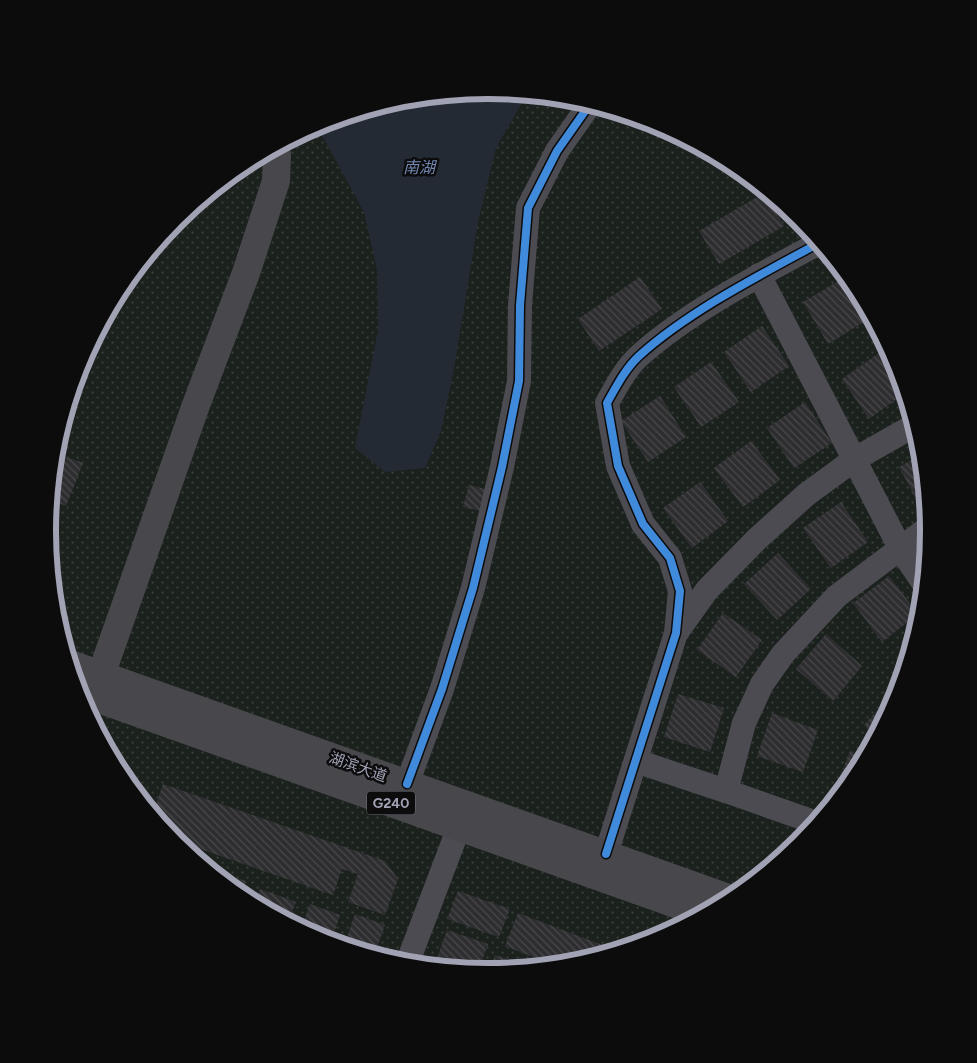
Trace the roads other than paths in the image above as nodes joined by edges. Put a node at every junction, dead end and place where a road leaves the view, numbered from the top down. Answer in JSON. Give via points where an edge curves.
{"nodes":[{"id":1,"x":585,"y":111,"type":"edge"},
{"id":2,"x":278,"y":154,"type":"edge"},
{"id":3,"x":813,"y":246,"type":"edge"},
{"id":4,"x":759,"y":275,"type":"junction"},
{"id":5,"x":908,"y":429,"type":"edge"},
{"id":6,"x":855,"y":459,"type":"junction"},
{"id":7,"x":921,"y":533,"type":"edge"},
{"id":8,"x":900,"y":548,"type":"junction"},
{"id":9,"x":918,"y":576,"type":"edge"},
{"id":10,"x":676,"y":633,"type":"junction"},
{"id":11,"x":78,"y":667,"type":"edge"},
{"id":12,"x":101,"y":675,"type":"junction"},
{"id":13,"x":89,"y":696,"type":"edge"},
{"id":14,"x":636,"y":761,"type":"junction"},
{"id":15,"x":407,"y":784,"type":"junction"},
{"id":16,"x":726,"y":791,"type":"junction"},
{"id":17,"x":810,"y":820,"type":"edge"},
{"id":18,"x":459,"y":827,"type":"junction"},
{"id":19,"x":606,"y":854,"type":"junction"},
{"id":20,"x":722,"y":896,"type":"edge"},
{"id":21,"x":695,"y":911,"type":"edge"},
{"id":22,"x":410,"y":956,"type":"edge"}],
"edges":[{"from":1,"to":15,"type":"street","via":[[557,151],[528,208],[520,305],[519,381],[502,467],[473,588],[442,689]]},
{"from":2,"to":12,"type":"main road","via":[[276,181],[246,272]]},
{"from":3,"to":4,"type":"street"},
{"from":4,"to":6,"type":"street"},
{"from":4,"to":10,"type":"street","via":[[690,318],[639,357],[622,376],[607,403],[618,466],[643,524],[670,558],[680,591]]},
{"from":5,"to":6,"type":"street"},
{"from":6,"to":8,"type":"street"},
{"from":6,"to":10,"type":"street","via":[[807,494],[757,539],[707,590]]},
{"from":7,"to":8,"type":"street"},
{"from":8,"to":9,"type":"street"},
{"from":8,"to":16,"type":"street","via":[[837,596],[789,648],[762,684],[744,723]]},
{"from":10,"to":14,"type":"street"},
{"from":11,"to":12,"type":"main road","name":"湖滨大道","number":"G240"},
{"from":12,"to":15,"type":"main road","name":"湖滨大道","number":"G240"},
{"from":13,"to":18,"type":"main road","name":"湖滨大道","number":"G240"},
{"from":14,"to":16,"type":"street"},
{"from":14,"to":19,"type":"street"},
{"from":15,"to":19,"type":"main road","name":"湖滨大道","number":"G240"},
{"from":16,"to":17,"type":"street"},
{"from":18,"to":21,"type":"main road","name":"湖滨大道","number":"G240"},
{"from":18,"to":22,"type":"street"},
{"from":19,"to":20,"type":"main road","name":"湖滨大道","number":"G240"}]}
